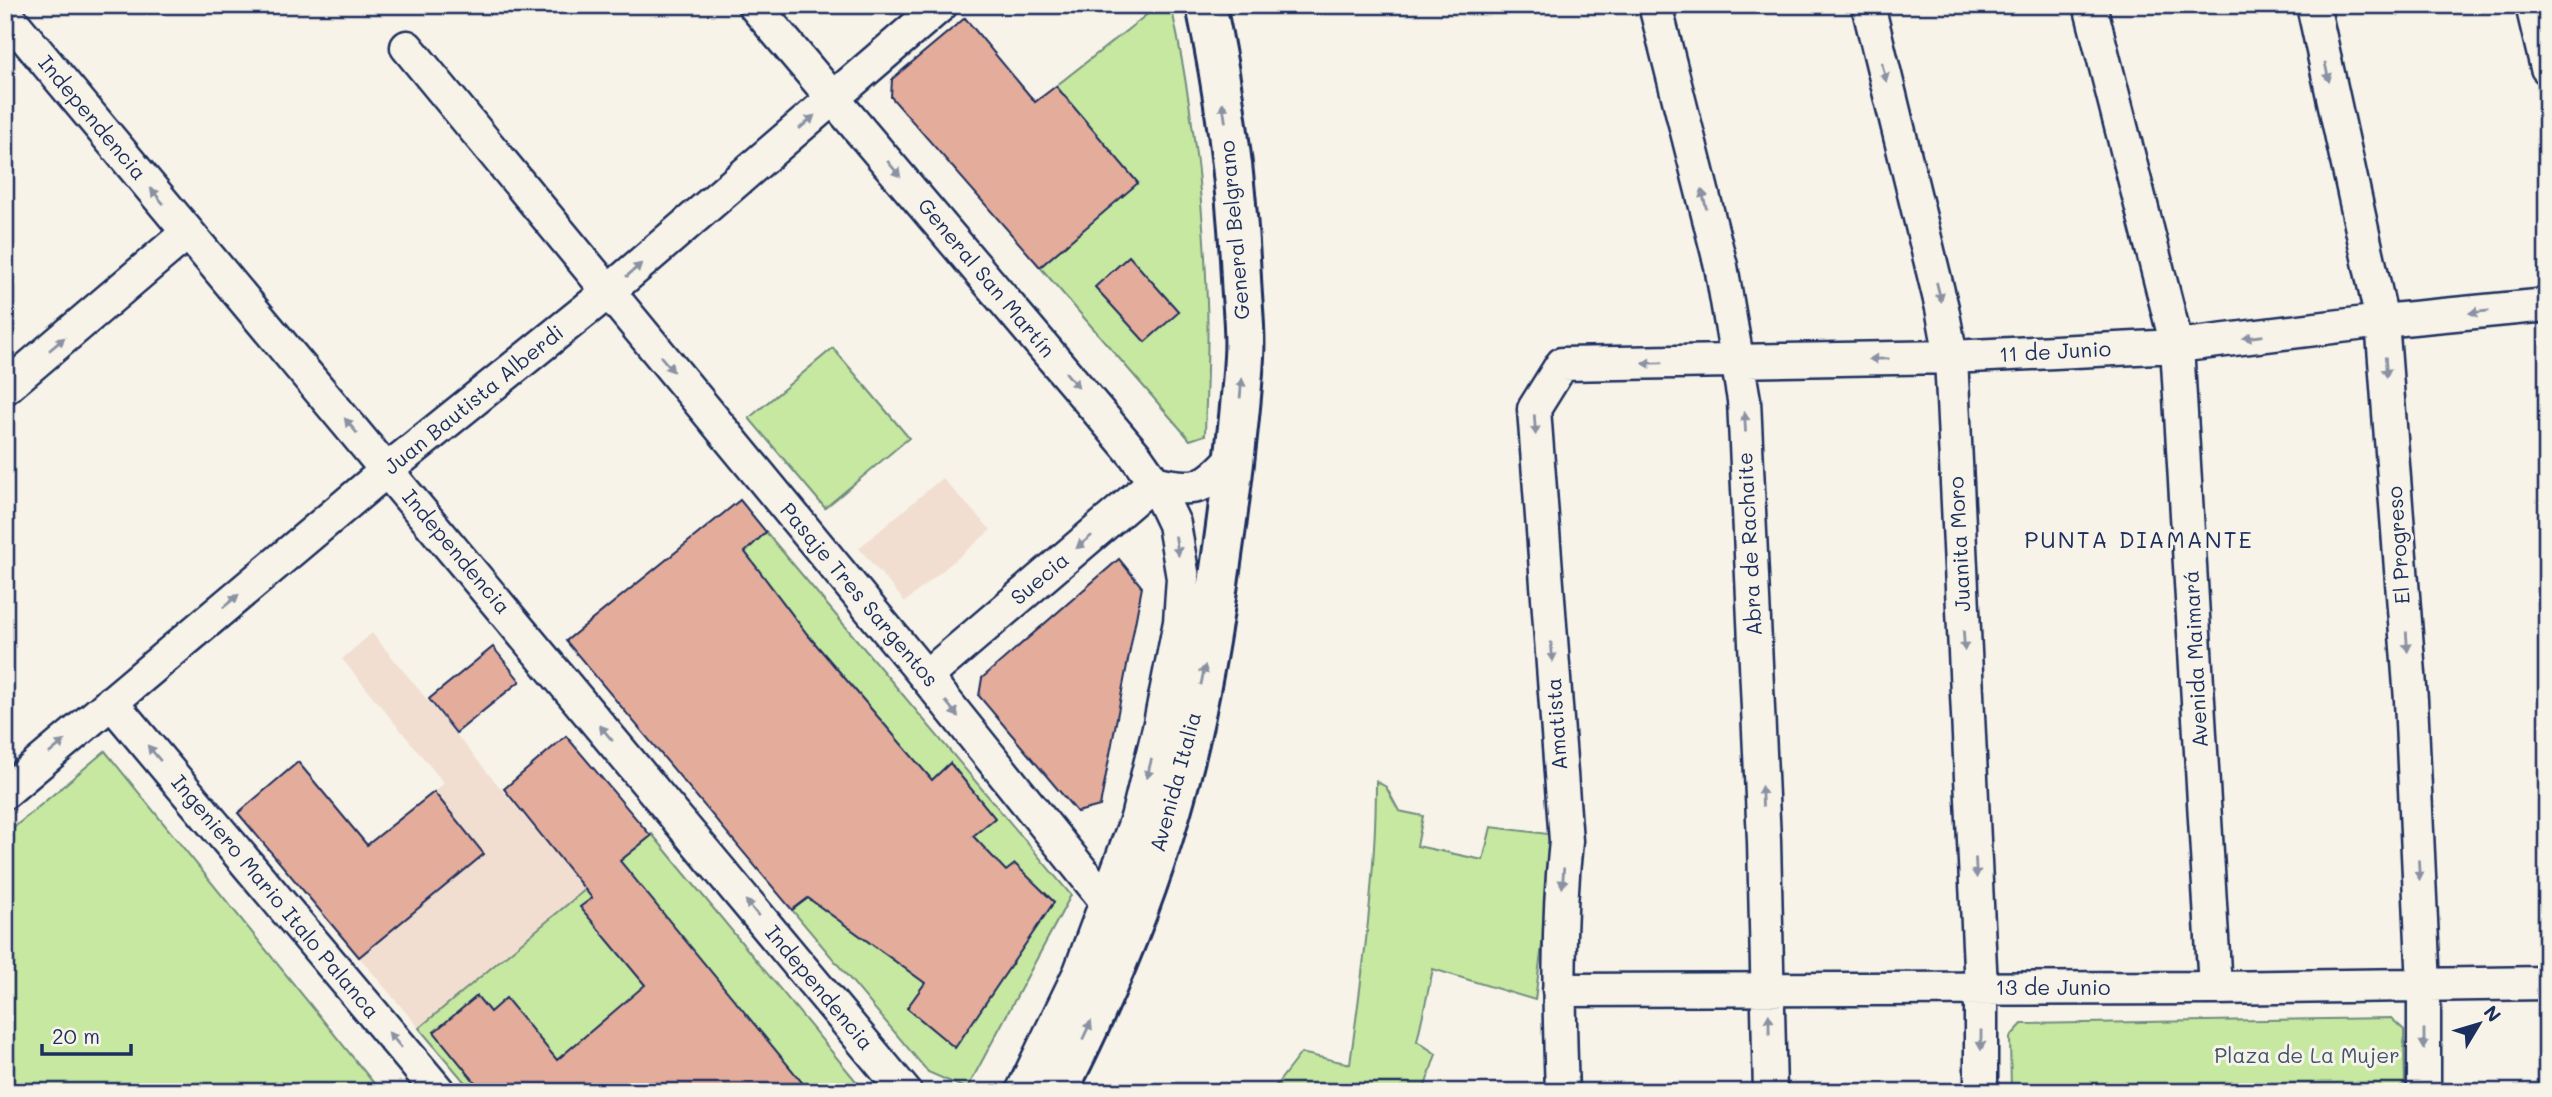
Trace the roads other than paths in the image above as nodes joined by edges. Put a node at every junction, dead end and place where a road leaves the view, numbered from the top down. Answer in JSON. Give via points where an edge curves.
{"nodes":[{"id":1,"x":754,"y":5,"type":"edge"},
{"id":2,"x":941,"y":5,"type":"edge"},
{"id":3,"x":1206,"y":5,"type":"edge"},
{"id":4,"x":1655,"y":5,"type":"edge"},
{"id":5,"x":1868,"y":5,"type":"edge"},
{"id":6,"x":2090,"y":5,"type":"edge"},
{"id":7,"x":2313,"y":5,"type":"edge"},
{"id":8,"x":2532,"y":5,"type":"edge"},
{"id":9,"x":5,"y":13,"type":"edge"},
{"id":10,"x":407,"y":47,"type":"dead end"},
{"id":11,"x":2547,"y":68,"type":"edge"},
{"id":12,"x":834,"y":98,"type":"junction"},
{"id":13,"x":187,"y":233,"type":"junction"},
{"id":14,"x":608,"y":292,"type":"junction"},
{"id":15,"x":2547,"y":305,"type":"edge"},
{"id":16,"x":2382,"y":321,"type":"junction"},
{"id":17,"x":2177,"y":346,"type":"junction"},
{"id":18,"x":1951,"y":357,"type":"junction"},
{"id":19,"x":1737,"y":362,"type":"junction"},
{"id":20,"x":1562,"y":364,"type":"joint"},
{"id":21,"x":5,"y":388,"type":"edge"},
{"id":22,"x":1235,"y":456,"type":"junction"},
{"id":23,"x":387,"y":470,"type":"junction"},
{"id":24,"x":1154,"y":482,"type":"junction"},
{"id":25,"x":926,"y":677,"type":"junction"},
{"id":26,"x":111,"y":702,"type":"junction"},
{"id":27,"x":5,"y":792,"type":"edge"},
{"id":28,"x":1106,"y":901,"type":"junction"},
{"id":29,"x":2547,"y":983,"type":"edge"},
{"id":30,"x":2424,"y":986,"type":"junction"},
{"id":31,"x":1769,"y":988,"type":"junction"},
{"id":32,"x":1981,"y":988,"type":"junction"},
{"id":33,"x":2215,"y":988,"type":"junction"},
{"id":34,"x":1559,"y":990,"type":"junction"},
{"id":35,"x":439,"y":1092,"type":"edge"},
{"id":36,"x":905,"y":1092,"type":"edge"},
{"id":37,"x":1022,"y":1092,"type":"edge"},
{"id":38,"x":1057,"y":1092,"type":"edge"},
{"id":39,"x":1562,"y":1092,"type":"edge"},
{"id":40,"x":1770,"y":1092,"type":"edge"},
{"id":41,"x":1981,"y":1092,"type":"edge"},
{"id":42,"x":2424,"y":1092,"type":"edge"}],
"edges":[{"from":1,"to":12,"type":"street","name":"General San Martín"},
{"from":2,"to":12,"type":"street","name":"Juan Bautista Alberdi"},
{"from":22,"to":3,"type":"main road","name":"General Belgrano","one_way":true,"via":[[1244,355],[1240,247],[1225,114]]},
{"from":19,"to":4,"type":"street","name":"Abra de Rachaite","one_way":true,"via":[[1721,266]]},
{"from":5,"to":18,"type":"street","name":"Juanita Moro","one_way":true},
{"from":6,"to":17,"type":"street","name":"Avenida Maimará"},
{"from":7,"to":16,"type":"street","name":"El Progreso","one_way":true},
{"from":8,"to":11,"type":"street"},
{"from":13,"to":9,"type":"street","name":"Independencia","one_way":true},
{"from":10,"to":14,"type":"street","name":"Pasaje Tres Sargentos"},
{"from":14,"to":12,"type":"street","name":"Juan Bautista Alberdi","one_way":true},
{"from":12,"to":24,"type":"street","name":"General San Martín","one_way":true},
{"from":21,"to":13,"type":"street","one_way":true},
{"from":23,"to":13,"type":"street","name":"Independencia","one_way":true},
{"from":14,"to":23,"type":"street","name":"Juan Bautista Alberdi"},
{"from":14,"to":25,"type":"street","name":"Pasaje Tres Sargentos","one_way":true},
{"from":15,"to":16,"type":"street","name":"11 de Junio","one_way":true},
{"from":16,"to":17,"type":"street","name":"11 de Junio","one_way":true},
{"from":16,"to":30,"type":"street","name":"El Progreso","one_way":true,"via":[[2411,700]]},
{"from":17,"to":18,"type":"street","name":"11 de Junio"},
{"from":17,"to":33,"type":"street","name":"Avenida Maimará"},
{"from":18,"to":19,"type":"street","name":"11 de Junio","one_way":true},
{"from":18,"to":32,"type":"street","name":"Juanita Moro","one_way":true},
{"from":19,"to":20,"type":"street","name":"11 de Junio","one_way":true},
{"from":31,"to":19,"type":"street","name":"Abra de Rachaite","one_way":true,"via":[[1744,400]]},
{"from":20,"to":34,"type":"street","name":"Amatista","one_way":true,"via":[[1534,409],[1566,841]]},
{"from":22,"to":24,"type":"street","via":[[1201,485],[1174,487]]},
{"from":38,"to":22,"type":"main road","name":"Avenida Italia","one_way":true,"via":[[1114,972],[1172,811],[1206,662]]},
{"from":26,"to":23,"type":"street","name":"Juan Bautista Alberdi","one_way":true},
{"from":36,"to":23,"type":"street","name":"Independencia","one_way":true},
{"from":24,"to":25,"type":"street","name":"Suecia","one_way":true},
{"from":24,"to":28,"type":"street","name":"Avenida Italia","one_way":true,"via":[[1174,524],[1183,578],[1180,622],[1137,818]]},
{"from":25,"to":28,"type":"street","name":"Pasaje Tres Sargentos","one_way":true},
{"from":27,"to":26,"type":"street","name":"Juan Bautista Alberdi","one_way":true},
{"from":35,"to":26,"type":"street","name":"Ingeniero Mario Italo Palanca","one_way":true},
{"from":28,"to":37,"type":"street","name":"Avenida Italia","via":[[1080,972]]},
{"from":29,"to":30,"type":"street","name":"13 de Junio"},
{"from":30,"to":33,"type":"street","name":"13 de Junio"},
{"from":30,"to":42,"type":"street","name":"El Progreso","one_way":true},
{"from":31,"to":32,"type":"street","name":"13 de Junio"},
{"from":31,"to":34,"type":"street","name":"13 de Junio"},
{"from":40,"to":31,"type":"street","name":"Abra de Rachaite","one_way":true},
{"from":32,"to":33,"type":"street","name":"13 de Junio"},
{"from":32,"to":41,"type":"street","name":"Juanita Moro","one_way":true},
{"from":34,"to":39,"type":"street","name":"Amatista"}]}
